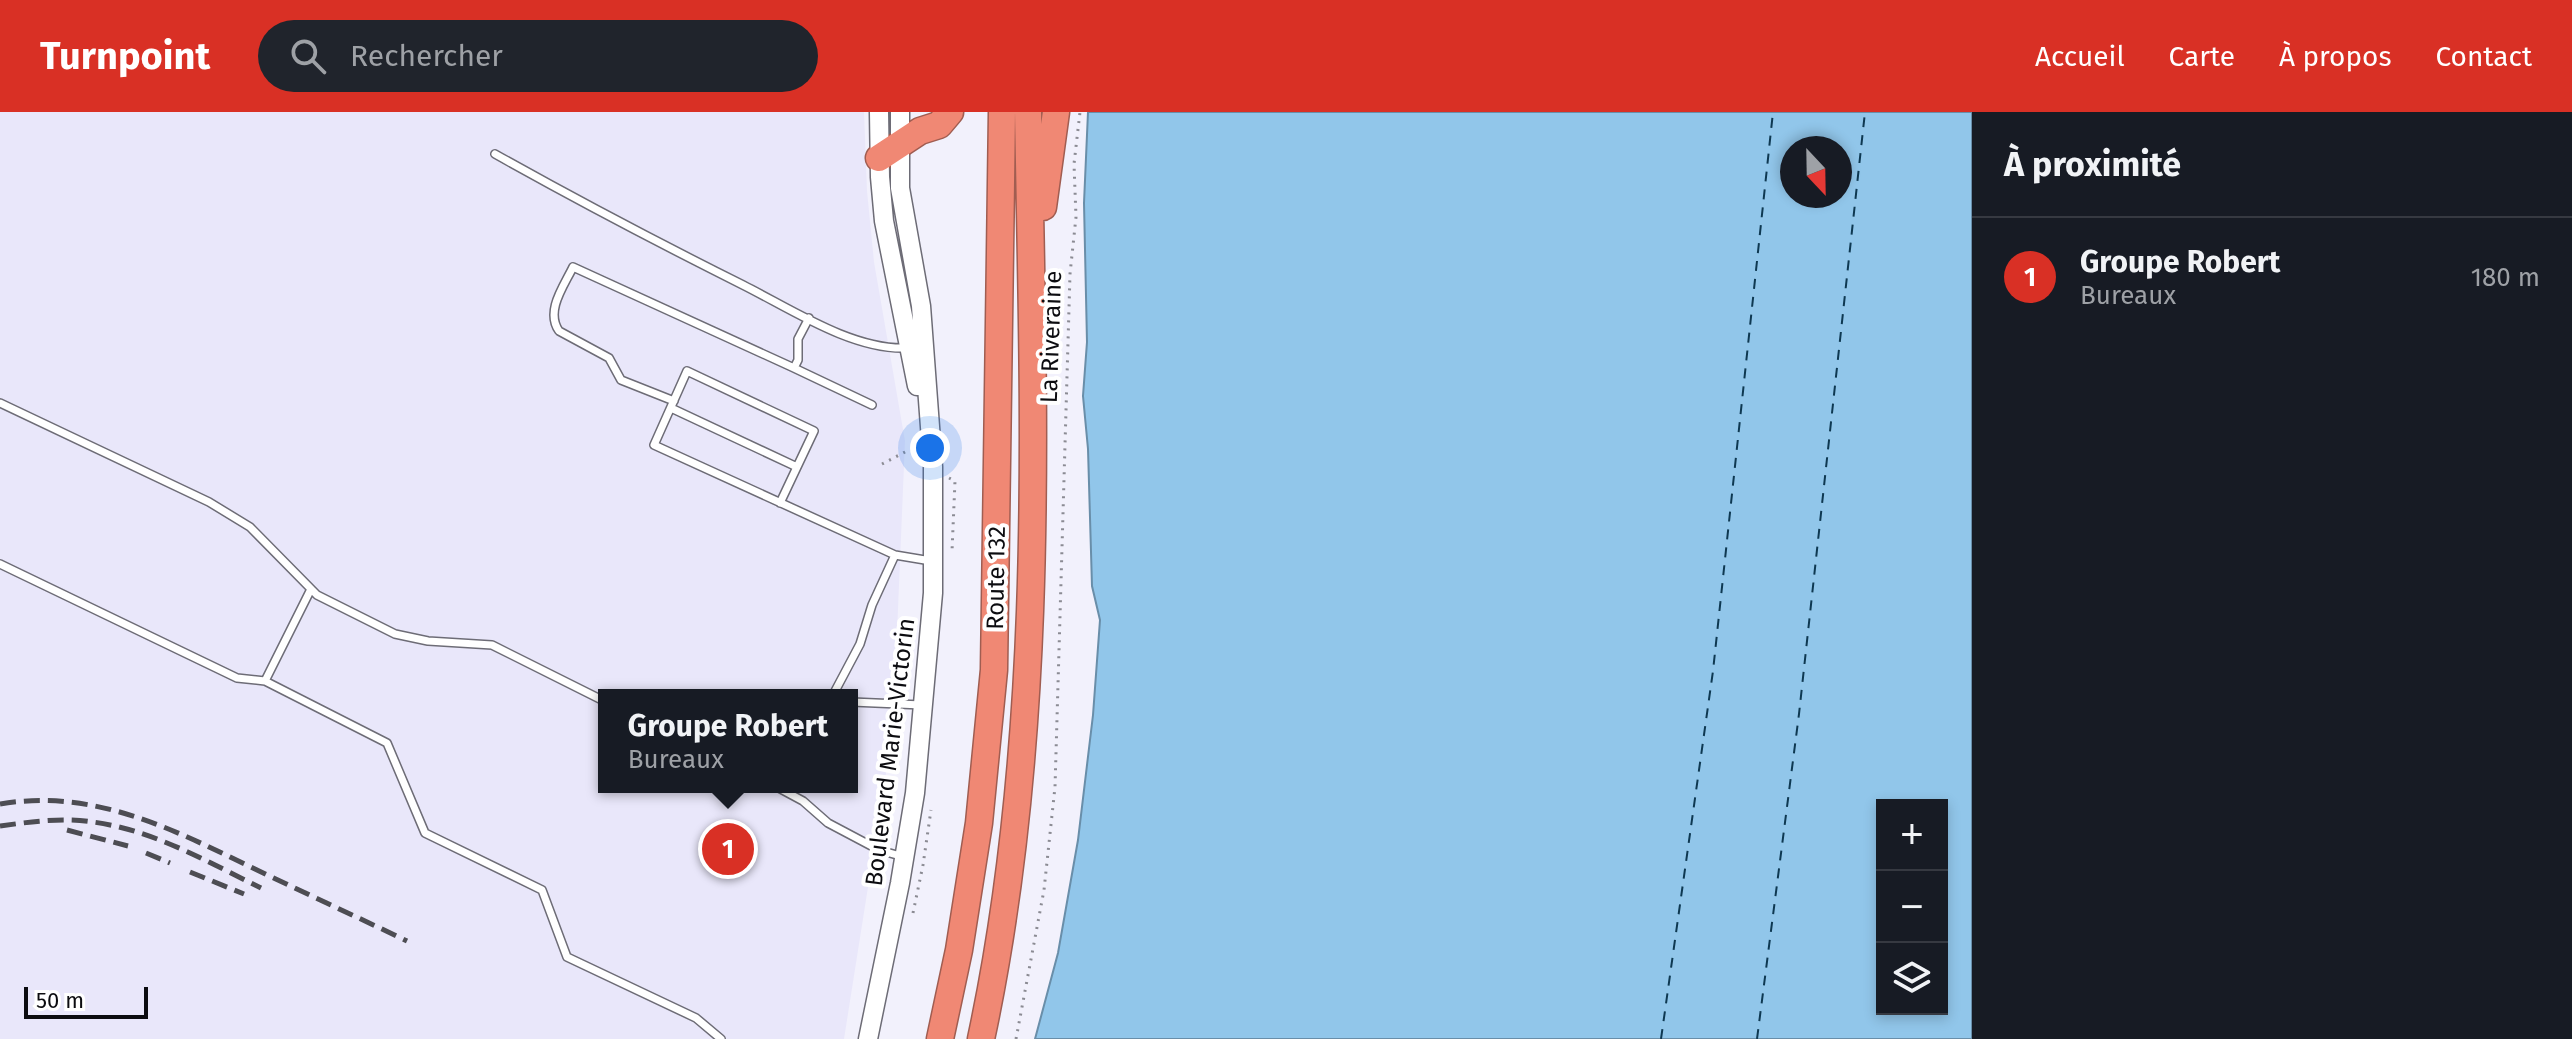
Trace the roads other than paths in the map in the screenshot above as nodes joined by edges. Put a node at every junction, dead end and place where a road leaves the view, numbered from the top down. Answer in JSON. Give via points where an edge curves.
{"nodes":[{"id":1,"x":950,"y":112,"type":"edge"},
{"id":2,"x":991,"y":112,"type":"edge"},
{"id":3,"x":1002,"y":112,"type":"edge"},
{"id":4,"x":1028,"y":112,"type":"edge"},
{"id":5,"x":1056,"y":112,"type":"edge"},
{"id":6,"x":894,"y":142,"type":"edge"},
{"id":7,"x":495,"y":154,"type":"dead end"},
{"id":8,"x":1031,"y":286,"type":"junction"},
{"id":9,"x":809,"y":318,"type":"junction"},
{"id":10,"x":999,"y":343,"type":"junction"},
{"id":11,"x":917,"y":347,"type":"junction"},
{"id":12,"x":794,"y":368,"type":"junction"},
{"id":13,"x":0,"y":403,"type":"edge"},
{"id":14,"x":672,"y":405,"type":"junction"},
{"id":15,"x":872,"y":405,"type":"dead end"},
{"id":16,"x":797,"y":467,"type":"junction"},
{"id":17,"x":780,"y":503,"type":"junction"},
{"id":18,"x":895,"y":555,"type":"junction"},
{"id":19,"x":934,"y":561,"type":"junction"},
{"id":20,"x":0,"y":564,"type":"edge"},
{"id":21,"x":311,"y":589,"type":"junction"},
{"id":22,"x":265,"y":681,"type":"junction"},
{"id":23,"x":836,"y":689,"type":"edge"},
{"id":24,"x":598,"y":698,"type":"edge"},
{"id":25,"x":858,"y":702,"type":"edge"},
{"id":26,"x":924,"y":705,"type":"junction"},
{"id":27,"x":788,"y":793,"type":"edge"},
{"id":28,"x":904,"y":858,"type":"junction"},
{"id":29,"x":721,"y":1039,"type":"edge"},
{"id":30,"x":868,"y":1039,"type":"edge"},
{"id":31,"x":940,"y":1039,"type":"edge"},
{"id":32,"x":981,"y":1039,"type":"edge"}],
"edges":[{"from":1,"to":6,"type":"highway","via":[[939,125]]},
{"from":2,"to":10,"type":"highway"},
{"from":3,"to":10,"type":"highway","name":"Route 132"},
{"from":4,"to":8,"type":"highway","name":"Route 132"},
{"from":5,"to":8,"type":"highway"},
{"from":6,"to":11,"type":"street","name":"Boulevard Marie-Victorin","via":[[921,306]]},
{"from":7,"to":9,"type":"lane"},
{"from":8,"to":32,"type":"highway","name":"Route 132","via":[[1024,748],[1007,894]]},
{"from":9,"to":11,"type":"lane","via":[[868,344]]},
{"from":9,"to":12,"type":"lane","via":[[798,339]]},
{"from":10,"to":31,"type":"highway","name":"Route 132","via":[[990,719],[969,893]]},
{"from":11,"to":19,"type":"street","name":"Boulevard Marie-Victorin","via":[[933,467]]},
{"from":12,"to":14,"type":"lane","via":[[573,267],[554,310],[559,331],[609,358],[621,380]]},
{"from":12,"to":15,"type":"lane"},
{"from":13,"to":21,"type":"lane","via":[[209,502],[250,527]]},
{"from":14,"to":16,"type":"lane"},
{"from":14,"to":16,"type":"lane","via":[[687,371],[814,431]]},
{"from":14,"to":17,"type":"lane","via":[[654,445]]},
{"from":16,"to":17,"type":"lane"},
{"from":17,"to":18,"type":"lane"},
{"from":18,"to":19,"type":"lane"},
{"from":18,"to":23,"type":"lane"},
{"from":19,"to":26,"type":"street","name":"Boulevard Marie-Victorin"},
{"from":20,"to":22,"type":"lane","via":[[237,678]]},
{"from":21,"to":22,"type":"lane"},
{"from":21,"to":24,"type":"lane","via":[[395,634],[492,645]]},
{"from":22,"to":29,"type":"lane","via":[[387,743],[425,833],[542,890],[567,957],[696,1018]]},
{"from":25,"to":26,"type":"lane"},
{"from":26,"to":28,"type":"street","name":"Boulevard Marie-Victorin"},
{"from":27,"to":28,"type":"lane","via":[[828,823]]},
{"from":28,"to":30,"type":"street","name":"Boulevard Marie-Victorin"}]}
